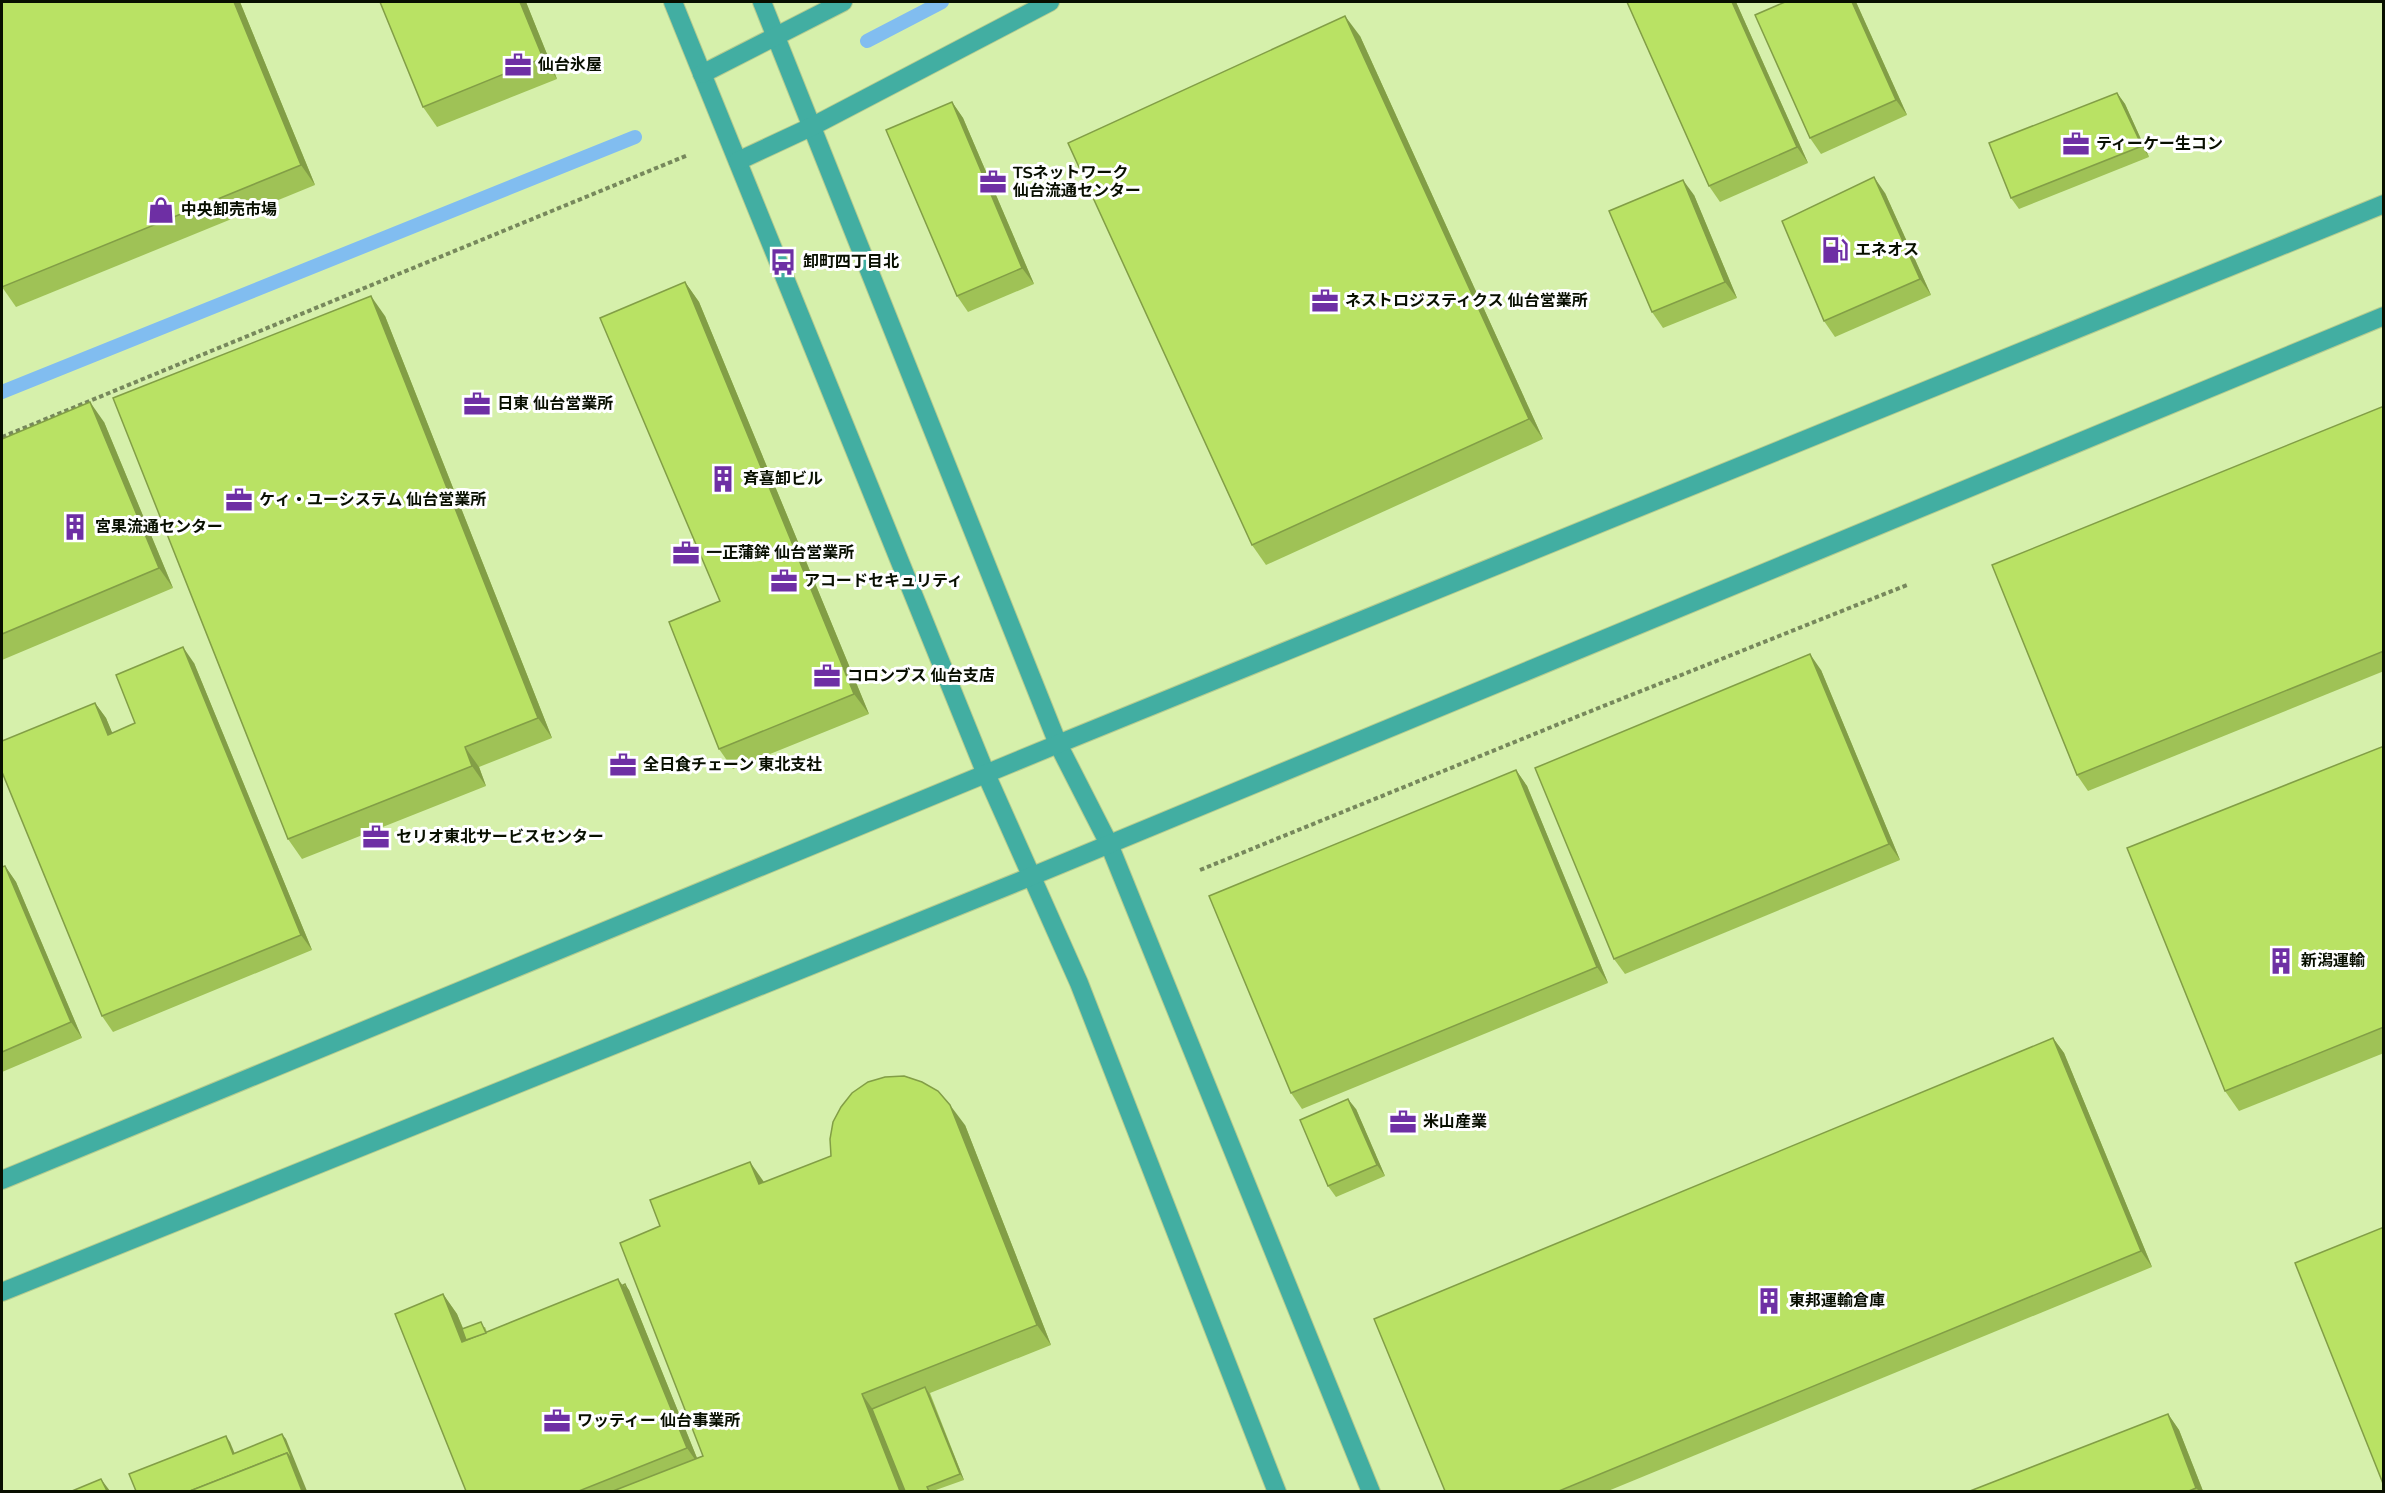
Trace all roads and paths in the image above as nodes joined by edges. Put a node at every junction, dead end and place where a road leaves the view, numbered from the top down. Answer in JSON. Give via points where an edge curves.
{"nodes":[{"id":1,"x":673,"y":2,"type":"edge"},
{"id":2,"x":762,"y":2,"type":"edge"},
{"id":3,"x":843,"y":2,"type":"edge"},
{"id":4,"x":1050,"y":2,"type":"edge"},
{"id":5,"x":776,"y":36,"type":"junction"},
{"id":6,"x":702,"y":74,"type":"junction"},
{"id":7,"x":813,"y":126,"type":"junction"},
{"id":8,"x":688,"y":155,"type":"dead end"},
{"id":9,"x":738,"y":161,"type":"junction"},
{"id":10,"x":2384,"y":204,"type":"edge"},
{"id":11,"x":2384,"y":316,"type":"edge"},
{"id":12,"x":2,"y":436,"type":"edge"},
{"id":13,"x":1907,"y":585,"type":"dead end"},
{"id":14,"x":1058,"y":744,"type":"junction"},
{"id":15,"x":986,"y":774,"type":"junction"},
{"id":16,"x":1109,"y":844,"type":"junction"},
{"id":17,"x":1200,"y":870,"type":"dead end"},
{"id":18,"x":1030,"y":877,"type":"junction"},
{"id":19,"x":2,"y":1180,"type":"edge"},
{"id":20,"x":2,"y":1292,"type":"edge"},
{"id":21,"x":1277,"y":1491,"type":"edge"},
{"id":22,"x":1371,"y":1491,"type":"edge"}],
"edges":[{"from":1,"to":6,"type":"street"},
{"from":2,"to":5,"type":"street"},
{"from":3,"to":5,"type":"street"},
{"from":4,"to":7,"type":"street"},
{"from":5,"to":6,"type":"street"},
{"from":5,"to":7,"type":"street"},
{"from":6,"to":9,"type":"street"},
{"from":7,"to":9,"type":"street"},
{"from":7,"to":14,"type":"street"},
{"from":8,"to":12,"type":"path"},
{"from":9,"to":15,"type":"street"},
{"from":10,"to":14,"type":"street"},
{"from":11,"to":16,"type":"street"},
{"from":13,"to":17,"type":"path"},
{"from":14,"to":15,"type":"street"},
{"from":14,"to":16,"type":"street"},
{"from":15,"to":18,"type":"street"},
{"from":15,"to":19,"type":"street"},
{"from":16,"to":18,"type":"street"},
{"from":16,"to":22,"type":"street"},
{"from":18,"to":20,"type":"street"},
{"from":18,"to":21,"type":"street","via":[[1079,983]]}]}
